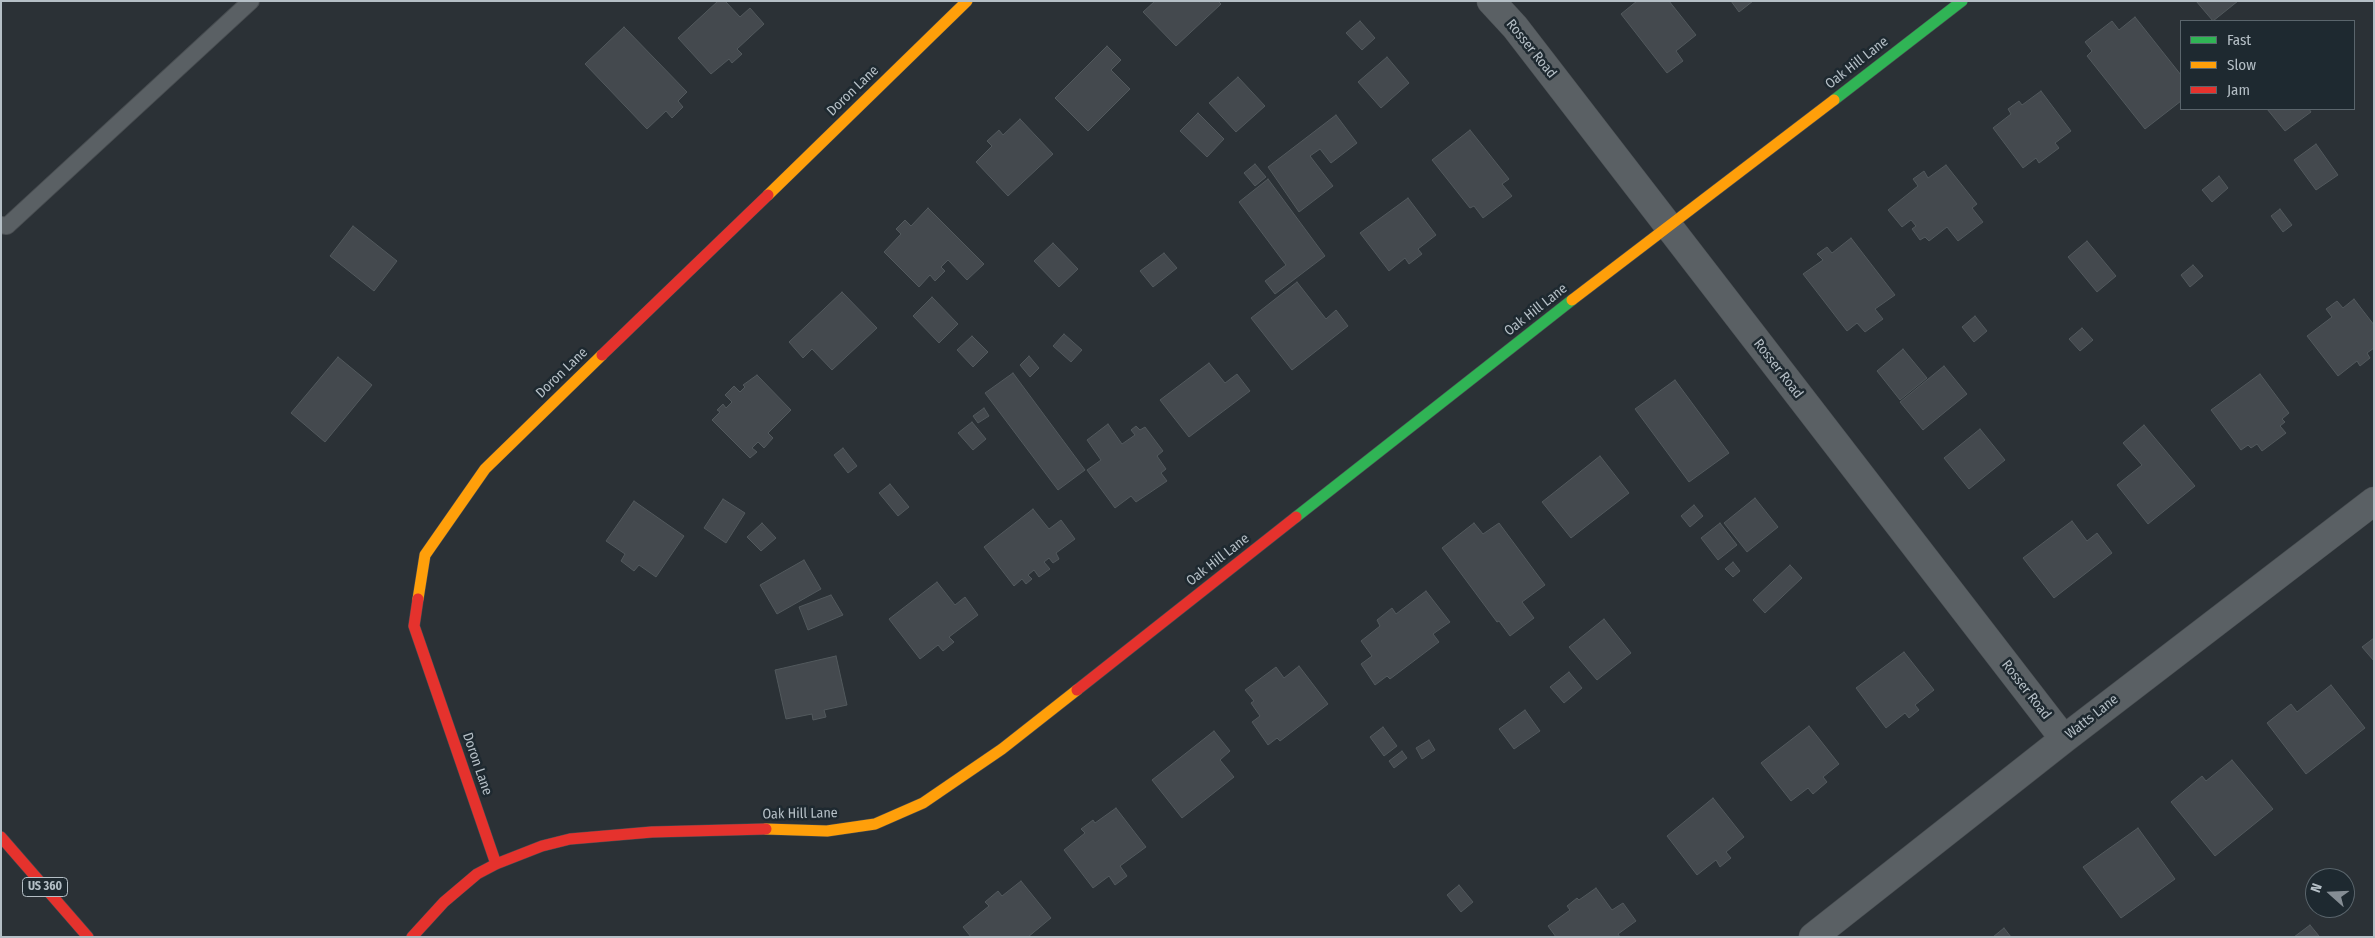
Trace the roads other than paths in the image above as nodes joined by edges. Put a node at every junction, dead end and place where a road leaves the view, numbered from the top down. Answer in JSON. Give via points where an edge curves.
{"nodes":[{"id":1,"x":251,"y":1,"type":"edge"},
{"id":2,"x":967,"y":1,"type":"edge"},
{"id":3,"x":1491,"y":1,"type":"edge"},
{"id":4,"x":1962,"y":1,"type":"edge"},
{"id":5,"x":1,"y":225,"type":"edge"},
{"id":6,"x":1668,"y":227,"type":"junction"},
{"id":7,"x":2374,"y":501,"type":"edge"},
{"id":8,"x":2064,"y":739,"type":"junction"},
{"id":9,"x":1,"y":837,"type":"edge"},
{"id":10,"x":496,"y":864,"type":"junction"},
{"id":11,"x":88,"y":937,"type":"edge"},
{"id":12,"x":412,"y":937,"type":"edge"},
{"id":13,"x":1813,"y":937,"type":"edge"}],
"edges":[{"from":1,"to":5,"type":"lane","via":[[7,226]]},
{"from":2,"to":10,"type":"main road","name":"Doron Lane","via":[[485,469],[425,555],[414,626]]},
{"from":3,"to":6,"type":"street","name":"Rosser Road","via":[[1515,27]]},
{"from":4,"to":6,"type":"main road","name":"Oak Hill Lane"},
{"from":6,"to":8,"type":"street","name":"Rosser Road"},
{"from":6,"to":10,"type":"main road","name":"Oak Hill Lane","via":[[1002,749],[923,803],[875,824],[827,831],[652,832],[570,839]]},
{"from":7,"to":8,"type":"street","name":"Watts Lane"},
{"from":8,"to":13,"type":"street","name":"Watts Lane"},
{"from":9,"to":11,"type":"main road","number":"US 360"},
{"from":10,"to":12,"type":"main road","name":"Oak Hill Lane","via":[[477,874],[444,902]]}]}
